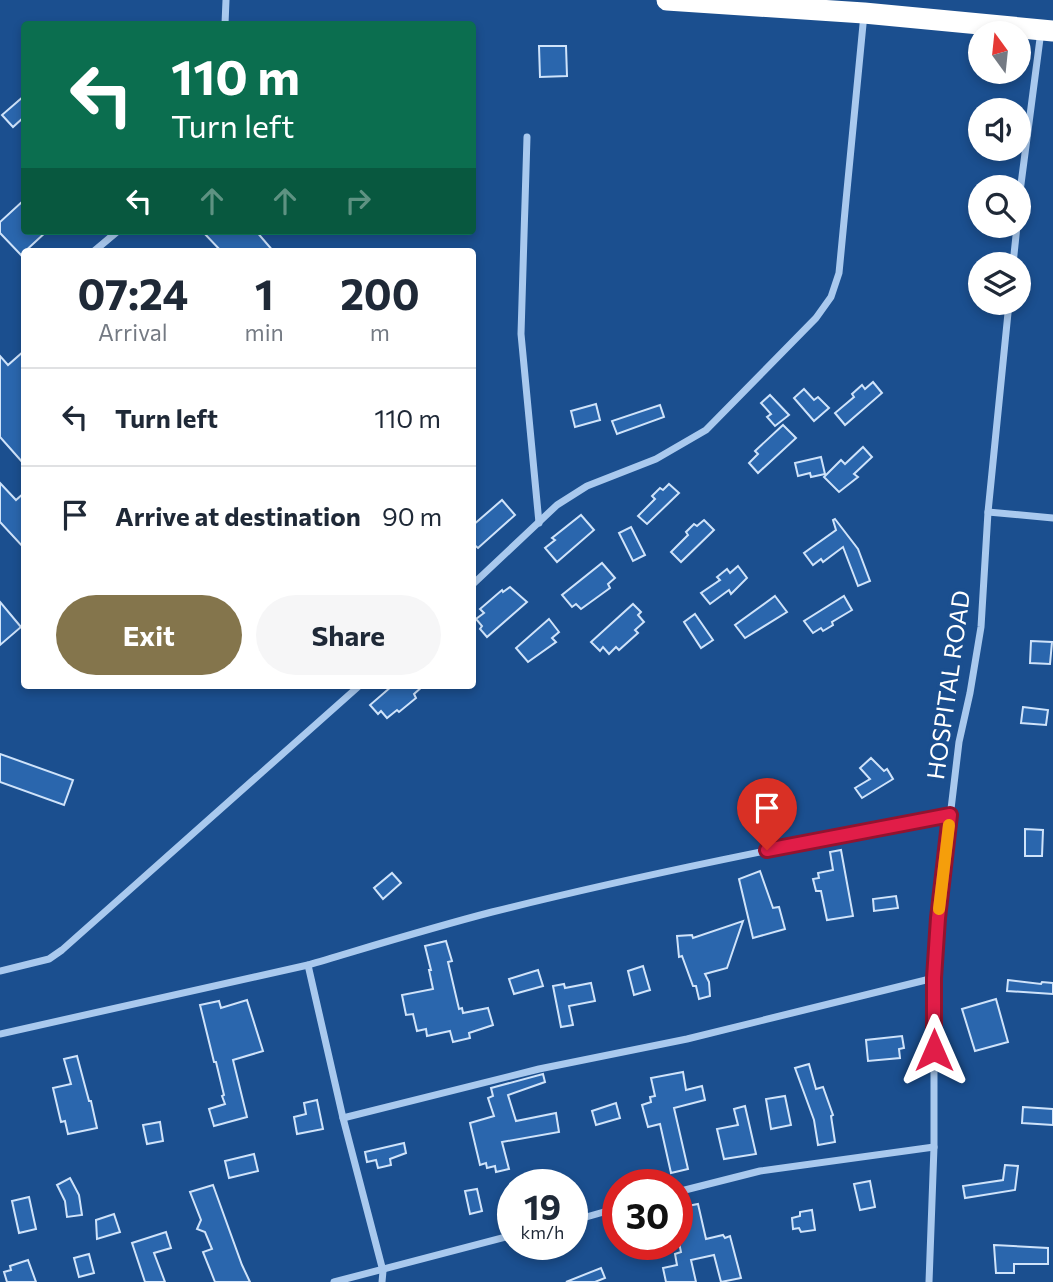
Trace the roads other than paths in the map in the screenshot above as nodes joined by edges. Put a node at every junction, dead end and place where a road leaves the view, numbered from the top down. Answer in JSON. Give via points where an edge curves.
{"nodes":[{"id":1,"x":226,"y":0,"type":"edge"},
{"id":2,"x":667,"y":0,"type":"edge"},
{"id":3,"x":864,"y":13,"type":"junction"},
{"id":4,"x":225,"y":21,"type":"edge"},
{"id":5,"x":1047,"y":31,"type":"edge"},
{"id":6,"x":527,"y":137,"type":"dead end"},
{"id":7,"x":1023,"y":175,"type":"edge"},
{"id":8,"x":113,"y":235,"type":"edge"},
{"id":9,"x":98,"y":248,"type":"edge"},
{"id":10,"x":1008,"y":315,"type":"edge"},
{"id":11,"x":988,"y":513,"type":"junction"},
{"id":12,"x":1053,"y":518,"type":"edge"},
{"id":13,"x":539,"y":523,"type":"junction"},
{"id":14,"x":476,"y":581,"type":"edge"},
{"id":15,"x":356,"y":689,"type":"edge"},
{"id":16,"x":950,"y":815,"type":"junction"},
{"id":17,"x":308,"y":965,"type":"junction"},
{"id":18,"x":0,"y":971,"type":"edge"},
{"id":19,"x":934,"y":978,"type":"junction"},
{"id":20,"x":0,"y":1034,"type":"edge"},
{"id":21,"x":343,"y":1118,"type":"junction"},
{"id":22,"x":934,"y":1147,"type":"junction"},
{"id":23,"x":693,"y":1188,"type":"edge"},
{"id":24,"x":497,"y":1239,"type":"edge"},
{"id":25,"x":383,"y":1270,"type":"junction"},
{"id":26,"x":334,"y":1282,"type":"edge"},
{"id":27,"x":382,"y":1282,"type":"edge"},
{"id":28,"x":929,"y":1282,"type":"edge"}],
"edges":[{"from":1,"to":4,"type":"street"},
{"from":2,"to":3,"type":"highway"},
{"from":3,"to":5,"type":"highway"},
{"from":3,"to":13,"type":"street","via":[[839,273],[831,297],[706,430],[656,459],[587,486]]},
{"from":5,"to":7,"type":"street"},
{"from":6,"to":13,"type":"street","via":[[521,334]]},
{"from":8,"to":9,"type":"street"},
{"from":10,"to":11,"type":"street","name":"HOSPITAL ROAD"},
{"from":11,"to":12,"type":"street"},
{"from":11,"to":16,"type":"street","name":"HOSPITAL ROAD","via":[[981,627]]},
{"from":13,"to":14,"type":"street"},
{"from":15,"to":18,"type":"street","via":[[62,950],[49,959]]},
{"from":16,"to":17,"type":"street","via":[[626,881],[491,913]]},
{"from":16,"to":19,"type":"street","name":"HOSPITAL ROAD"},
{"from":17,"to":20,"type":"street"},
{"from":17,"to":21,"type":"street"},
{"from":19,"to":21,"type":"street"},
{"from":19,"to":22,"type":"street","name":"HOSPITAL ROAD"},
{"from":21,"to":25,"type":"street"},
{"from":22,"to":23,"type":"street","via":[[760,1171]]},
{"from":22,"to":28,"type":"street","name":"HOSPITAL ROAD"},
{"from":24,"to":25,"type":"street"},
{"from":25,"to":26,"type":"street"},
{"from":25,"to":27,"type":"street"}]}
